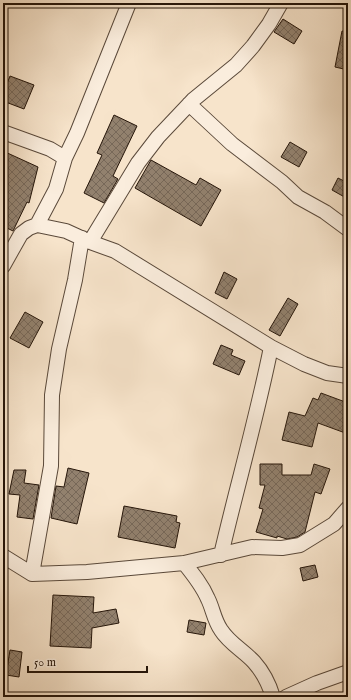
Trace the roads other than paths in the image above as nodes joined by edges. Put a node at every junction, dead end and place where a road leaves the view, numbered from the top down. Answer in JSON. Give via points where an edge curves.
{"nodes":[{"id":1,"x":128,"y":3,"type":"edge"},
{"id":2,"x":281,"y":3,"type":"edge"},
{"id":3,"x":190,"y":104,"type":"junction"},
{"id":4,"x":3,"y":132,"type":"edge"},
{"id":5,"x":65,"y":158,"type":"junction"},
{"id":6,"x":38,"y":225,"type":"junction"},
{"id":7,"x":348,"y":229,"type":"edge"},
{"id":8,"x":86,"y":240,"type":"junction"},
{"id":9,"x":3,"y":266,"type":"edge"},
{"id":10,"x":270,"y":347,"type":"junction"},
{"id":11,"x":348,"y":376,"type":"edge"},
{"id":12,"x":348,"y":508,"type":"edge"},
{"id":13,"x":221,"y":555,"type":"junction"},
{"id":14,"x":3,"y":556,"type":"edge"},
{"id":15,"x":184,"y":563,"type":"junction"},
{"id":16,"x":32,"y":574,"type":"junction"},
{"id":17,"x":348,"y":672,"type":"edge"},
{"id":18,"x":273,"y":697,"type":"edge"},
{"id":19,"x":286,"y":697,"type":"edge"}],
"edges":[{"from":1,"to":5,"type":"street"},
{"from":2,"to":3,"type":"street","via":[[269,24],[236,65]]},
{"from":3,"to":7,"type":"street","via":[[232,144],[298,197]]},
{"from":3,"to":8,"type":"street","via":[[158,137],[138,163]]},
{"from":4,"to":5,"type":"street","via":[[50,149]]},
{"from":5,"to":6,"type":"street","via":[[56,188]]},
{"from":6,"to":8,"type":"street","via":[[66,231]]},
{"from":6,"to":9,"type":"street","via":[[21,234]]},
{"from":8,"to":10,"type":"street","via":[[115,251]]},
{"from":8,"to":16,"type":"street","via":[[58,357],[52,394],[51,466]]},
{"from":10,"to":11,"type":"street","via":[[327,373]]},
{"from":10,"to":13,"type":"street"},
{"from":12,"to":13,"type":"street","via":[[334,524],[300,545],[282,548],[252,547]]},
{"from":13,"to":15,"type":"street"},
{"from":14,"to":16,"type":"street"},
{"from":15,"to":16,"type":"street"},
{"from":15,"to":18,"type":"street","via":[[197,578],[208,599],[214,620],[234,645],[254,662],[267,680]]},
{"from":17,"to":19,"type":"street"}]}
